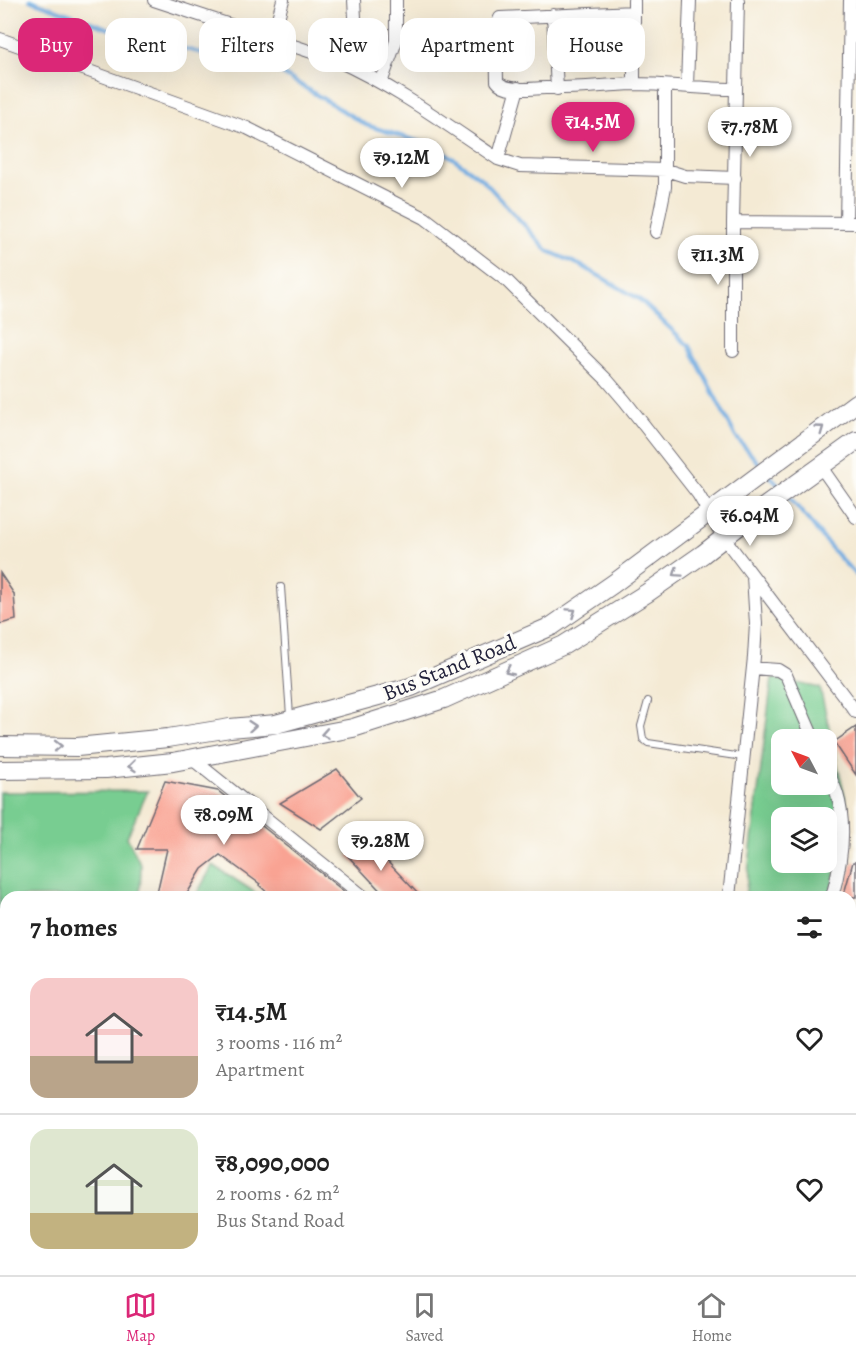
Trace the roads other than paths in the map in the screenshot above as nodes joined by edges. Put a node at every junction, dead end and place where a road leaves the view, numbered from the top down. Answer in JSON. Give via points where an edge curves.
{"nodes":[{"id":1,"x":154,"y":0,"type":"edge"},
{"id":2,"x":283,"y":0,"type":"edge"},
{"id":3,"x":354,"y":0,"type":"edge"},
{"id":4,"x":396,"y":0,"type":"edge"},
{"id":5,"x":690,"y":0,"type":"edge"},
{"id":6,"x":738,"y":0,"type":"edge"},
{"id":7,"x":850,"y":0,"type":"edge"},
{"id":8,"x":174,"y":3,"type":"edge"},
{"id":9,"x":634,"y":6,"type":"edge"},
{"id":10,"x":553,"y":15,"type":"junction"},
{"id":11,"x":214,"y":18,"type":"edge"},
{"id":12,"x":278,"y":18,"type":"edge"},
{"id":13,"x":355,"y":18,"type":"edge"},
{"id":14,"x":0,"y":39,"type":"edge"},
{"id":15,"x":362,"y":72,"type":"edge"},
{"id":16,"x":381,"y":83,"type":"junction"},
{"id":17,"x":634,"y":84,"type":"junction"},
{"id":18,"x":665,"y":86,"type":"junction"},
{"id":19,"x":687,"y":86,"type":"junction"},
{"id":20,"x":518,"y":88,"type":"junction"},
{"id":21,"x":556,"y":89,"type":"junction"},
{"id":22,"x":736,"y":89,"type":"junction"},
{"id":23,"x":498,"y":159,"type":"junction"},
{"id":24,"x":666,"y":170,"type":"junction"},
{"id":25,"x":735,"y":178,"type":"junction"},
{"id":26,"x":733,"y":222,"type":"junction"},
{"id":27,"x":851,"y":223,"type":"edge"},
{"id":28,"x":656,"y":232,"type":"dead end"},
{"id":29,"x":733,"y":351,"type":"dead end"},
{"id":30,"x":856,"y":403,"type":"edge"},
{"id":31,"x":855,"y":442,"type":"edge"},
{"id":32,"x":821,"y":467,"type":"junction"},
{"id":33,"x":716,"y":508,"type":"junction"},
{"id":34,"x":856,"y":518,"type":"edge"},
{"id":35,"x":724,"y":538,"type":"junction"},
{"id":36,"x":753,"y":575,"type":"junction"},
{"id":37,"x":281,"y":587,"type":"dead end"},
{"id":38,"x":753,"y":668,"type":"junction"},
{"id":39,"x":648,"y":701,"type":"dead end"},
{"id":40,"x":856,"y":712,"type":"edge"},
{"id":41,"x":291,"y":720,"type":"junction"},
{"id":42,"x":809,"y":729,"type":"edge"},
{"id":43,"x":0,"y":746,"type":"edge"},
{"id":44,"x":743,"y":757,"type":"junction"},
{"id":45,"x":191,"y":758,"type":"junction"},
{"id":46,"x":0,"y":770,"type":"edge"},
{"id":47,"x":837,"y":795,"type":"edge"},
{"id":48,"x":357,"y":891,"type":"edge"},
{"id":49,"x":730,"y":891,"type":"edge"},
{"id":50,"x":833,"y":891,"type":"edge"}],
"edges":[{"from":1,"to":8,"type":"street"},
{"from":2,"to":12,"type":"street"},
{"from":3,"to":13,"type":"street"},
{"from":4,"to":16,"type":"street","via":[[396,41]]},
{"from":5,"to":19,"type":"street"},
{"from":6,"to":22,"type":"street"},
{"from":7,"to":27,"type":"street"},
{"from":8,"to":11,"type":"street"},
{"from":9,"to":10,"type":"street"},
{"from":9,"to":17,"type":"street"},
{"from":10,"to":20,"type":"street","via":[[505,16],[498,22],[497,81],[504,87]]},
{"from":10,"to":21,"type":"street"},
{"from":14,"to":33,"type":"street","via":[[247,128],[425,218],[507,281],[607,380],[691,485]]},
{"from":15,"to":16,"type":"street"},
{"from":16,"to":23,"type":"street"},
{"from":17,"to":18,"type":"street"},
{"from":17,"to":21,"type":"street"},
{"from":18,"to":19,"type":"street"},
{"from":18,"to":24,"type":"street"},
{"from":19,"to":22,"type":"street"},
{"from":20,"to":21,"type":"street"},
{"from":20,"to":23,"type":"street"},
{"from":22,"to":25,"type":"street"},
{"from":23,"to":24,"type":"street","via":[[520,166]]},
{"from":24,"to":25,"type":"street","via":[[685,176]]},
{"from":24,"to":28,"type":"street"},
{"from":25,"to":26,"type":"street"},
{"from":26,"to":27,"type":"street"},
{"from":26,"to":29,"type":"street"},
{"from":33,"to":30,"type":"main road","name":"Bus Stand Road","one_way":true},
{"from":31,"to":32,"type":"main road","name":"Bus Stand Road"},
{"from":32,"to":34,"type":"street"},
{"from":32,"to":35,"type":"main road","name":"Bus Stand Road"},
{"from":33,"to":35,"type":"street"},
{"from":41,"to":33,"type":"main road","name":"Bus Stand Road","one_way":true,"via":[[411,687],[552,626]]},
{"from":35,"to":36,"type":"street"},
{"from":35,"to":45,"type":"main road","name":"Bus Stand Road","one_way":true,"via":[[564,645],[444,699],[353,729]]},
{"from":36,"to":38,"type":"street"},
{"from":36,"to":40,"type":"street"},
{"from":37,"to":41,"type":"lane"},
{"from":38,"to":42,"type":"street","via":[[778,670],[786,675]]},
{"from":38,"to":44,"type":"street"},
{"from":39,"to":44,"type":"lane","via":[[641,726],[642,739],[648,743]]},
{"from":43,"to":41,"type":"main road","name":"Bus Stand Road","one_way":true,"via":[[77,747]]},
{"from":44,"to":49,"type":"street"},
{"from":45,"to":46,"type":"main road","name":"Bus Stand Road","one_way":true,"via":[[106,769]]},
{"from":45,"to":48,"type":"street"},
{"from":47,"to":50,"type":"street","via":[[841,853]]}]}
